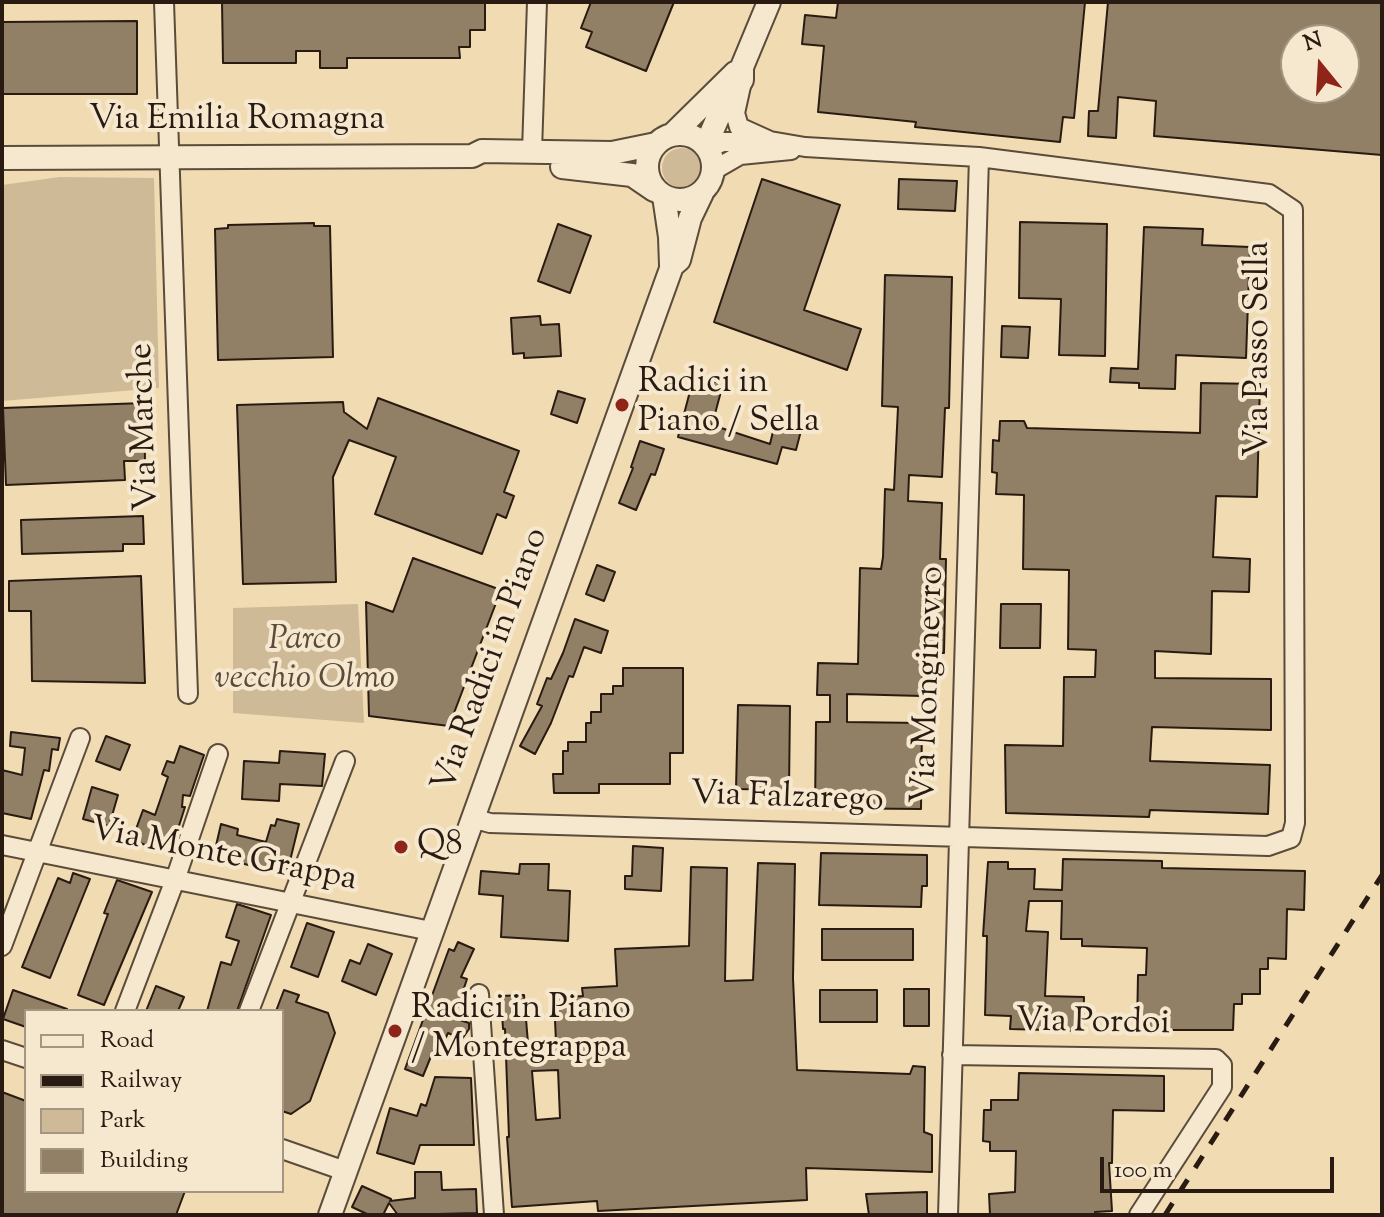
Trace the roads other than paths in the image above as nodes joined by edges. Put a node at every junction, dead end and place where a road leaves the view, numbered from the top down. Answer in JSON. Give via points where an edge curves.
{"nodes":[{"id":1,"x":164,"y":2,"type":"edge"},
{"id":2,"x":537,"y":2,"type":"edge"},
{"id":3,"x":769,"y":2,"type":"edge"},
{"id":4,"x":742,"y":74,"type":"junction"},
{"id":5,"x":664,"y":140,"type":"junction"},
{"id":6,"x":770,"y":141,"type":"junction"},
{"id":7,"x":805,"y":147,"type":"junction"},
{"id":8,"x":532,"y":151,"type":"junction"},
{"id":9,"x":710,"y":155,"type":"junction"},
{"id":10,"x":472,"y":156,"type":"junction"},
{"id":11,"x":979,"y":157,"type":"junction"},
{"id":12,"x":2,"y":158,"type":"edge"},
{"id":13,"x":170,"y":158,"type":"junction"},
{"id":14,"x":702,"y":193,"type":"junction"},
{"id":15,"x":660,"y":194,"type":"junction"},
{"id":16,"x":672,"y":266,"type":"junction"},
{"id":17,"x":188,"y":694,"type":"dead end"},
{"id":18,"x":80,"y":738,"type":"dead end"},
{"id":19,"x":218,"y":754,"type":"dead end"},
{"id":20,"x":345,"y":761,"type":"dead end"},
{"id":21,"x":472,"y":818,"type":"junction"},
{"id":22,"x":958,"y":838,"type":"junction"},
{"id":23,"x":1291,"y":838,"type":"joint"},
{"id":24,"x":2,"y":845,"type":"edge"},
{"id":25,"x":36,"y":852,"type":"junction"},
{"id":26,"x":175,"y":880,"type":"junction"},
{"id":27,"x":290,"y":903,"type":"junction"},
{"id":28,"x":431,"y":931,"type":"junction"},
{"id":29,"x":2,"y":946,"type":"edge"},
{"id":30,"x":479,"y":994,"type":"dead end"},
{"id":31,"x":126,"y":1009,"type":"edge"},
{"id":32,"x":250,"y":1009,"type":"edge"},
{"id":33,"x":2,"y":1050,"type":"edge"},
{"id":34,"x":952,"y":1055,"type":"junction"},
{"id":35,"x":24,"y":1057,"type":"edge"},
{"id":36,"x":284,"y":1150,"type":"edge"},
{"id":37,"x":345,"y":1171,"type":"junction"},
{"id":38,"x":330,"y":1215,"type":"edge"},
{"id":39,"x":494,"y":1215,"type":"edge"},
{"id":40,"x":948,"y":1215,"type":"edge"},
{"id":41,"x":1139,"y":1215,"type":"edge"}],
"edges":[{"from":1,"to":13,"type":"street","name":"Via Marche"},
{"from":2,"to":8,"type":"street"},
{"from":3,"to":4,"type":"street"},
{"from":4,"to":5,"type":"street"},
{"from":4,"to":6,"type":"street","name":"Via Passo Sella","via":[[735,113],[739,127]]},
{"from":4,"to":9,"type":"street","via":[[723,106]]},
{"from":5,"to":8,"type":"street","name":"Via Emilia Romagna","via":[[612,153]]},
{"from":5,"to":9,"type":"street","via":[[688,134]]},
{"from":5,"to":15,"type":"street","via":[[647,163]]},
{"from":6,"to":7,"type":"street","name":"Via Passo Sella"},
{"from":6,"to":9,"type":"street","name":"Via Passo Sella","via":[[723,142]]},
{"from":7,"to":9,"type":"street","name":"Via Passo Sella"},
{"from":7,"to":11,"type":"street","name":"Via Passo Sella"},
{"from":8,"to":10,"type":"street","name":"Via Emilia Romagna","via":[[482,151]]},
{"from":9,"to":14,"type":"street","via":[[708,187]]},
{"from":10,"to":13,"type":"street","name":"Via Emilia Romagna"},
{"from":10,"to":15,"type":"street","name":"Via Emilia Romagna","via":[[501,165],[623,173]]},
{"from":11,"to":22,"type":"street","name":"Via Monginevro"},
{"from":11,"to":23,"type":"street","name":"Via Passo Sella","via":[[1269,194],[1293,210]]},
{"from":12,"to":13,"type":"street","name":"Via Emilia Romagna"},
{"from":13,"to":17,"type":"street","name":"Via Marche"},
{"from":14,"to":15,"type":"street","via":[[683,201]]},
{"from":14,"to":16,"type":"street","name":"Via Radici in Piano","via":[[679,260]]},
{"from":15,"to":16,"type":"street"},
{"from":16,"to":21,"type":"street","name":"Via Radici in Piano"},
{"from":18,"to":25,"type":"street"},
{"from":19,"to":26,"type":"street"},
{"from":20,"to":27,"type":"street"},
{"from":21,"to":22,"type":"street","name":"Via Falzarego","via":[[490,823]]},
{"from":21,"to":28,"type":"street","name":"Via Radici in Piano"},
{"from":22,"to":23,"type":"street","name":"Via Falzarego","via":[[1268,846]]},
{"from":22,"to":34,"type":"street","name":"Via Monginevro"},
{"from":24,"to":25,"type":"street","name":"Via Monte Grappa"},
{"from":25,"to":26,"type":"street","name":"Via Monte Grappa"},
{"from":25,"to":29,"type":"street"},
{"from":26,"to":27,"type":"street","name":"Via Monte Grappa"},
{"from":26,"to":31,"type":"street"},
{"from":27,"to":28,"type":"street","name":"Via Monte Grappa"},
{"from":27,"to":32,"type":"street"},
{"from":28,"to":37,"type":"street","name":"Via Radici in Piano"},
{"from":30,"to":39,"type":"street"},
{"from":33,"to":35,"type":"street"},
{"from":34,"to":40,"type":"street","name":"Via Monginevro"},
{"from":34,"to":41,"type":"street","name":"Via Pordoi","via":[[1216,1059],[1222,1065],[1222,1087]]},
{"from":36,"to":37,"type":"street"},
{"from":37,"to":38,"type":"street"}]}
